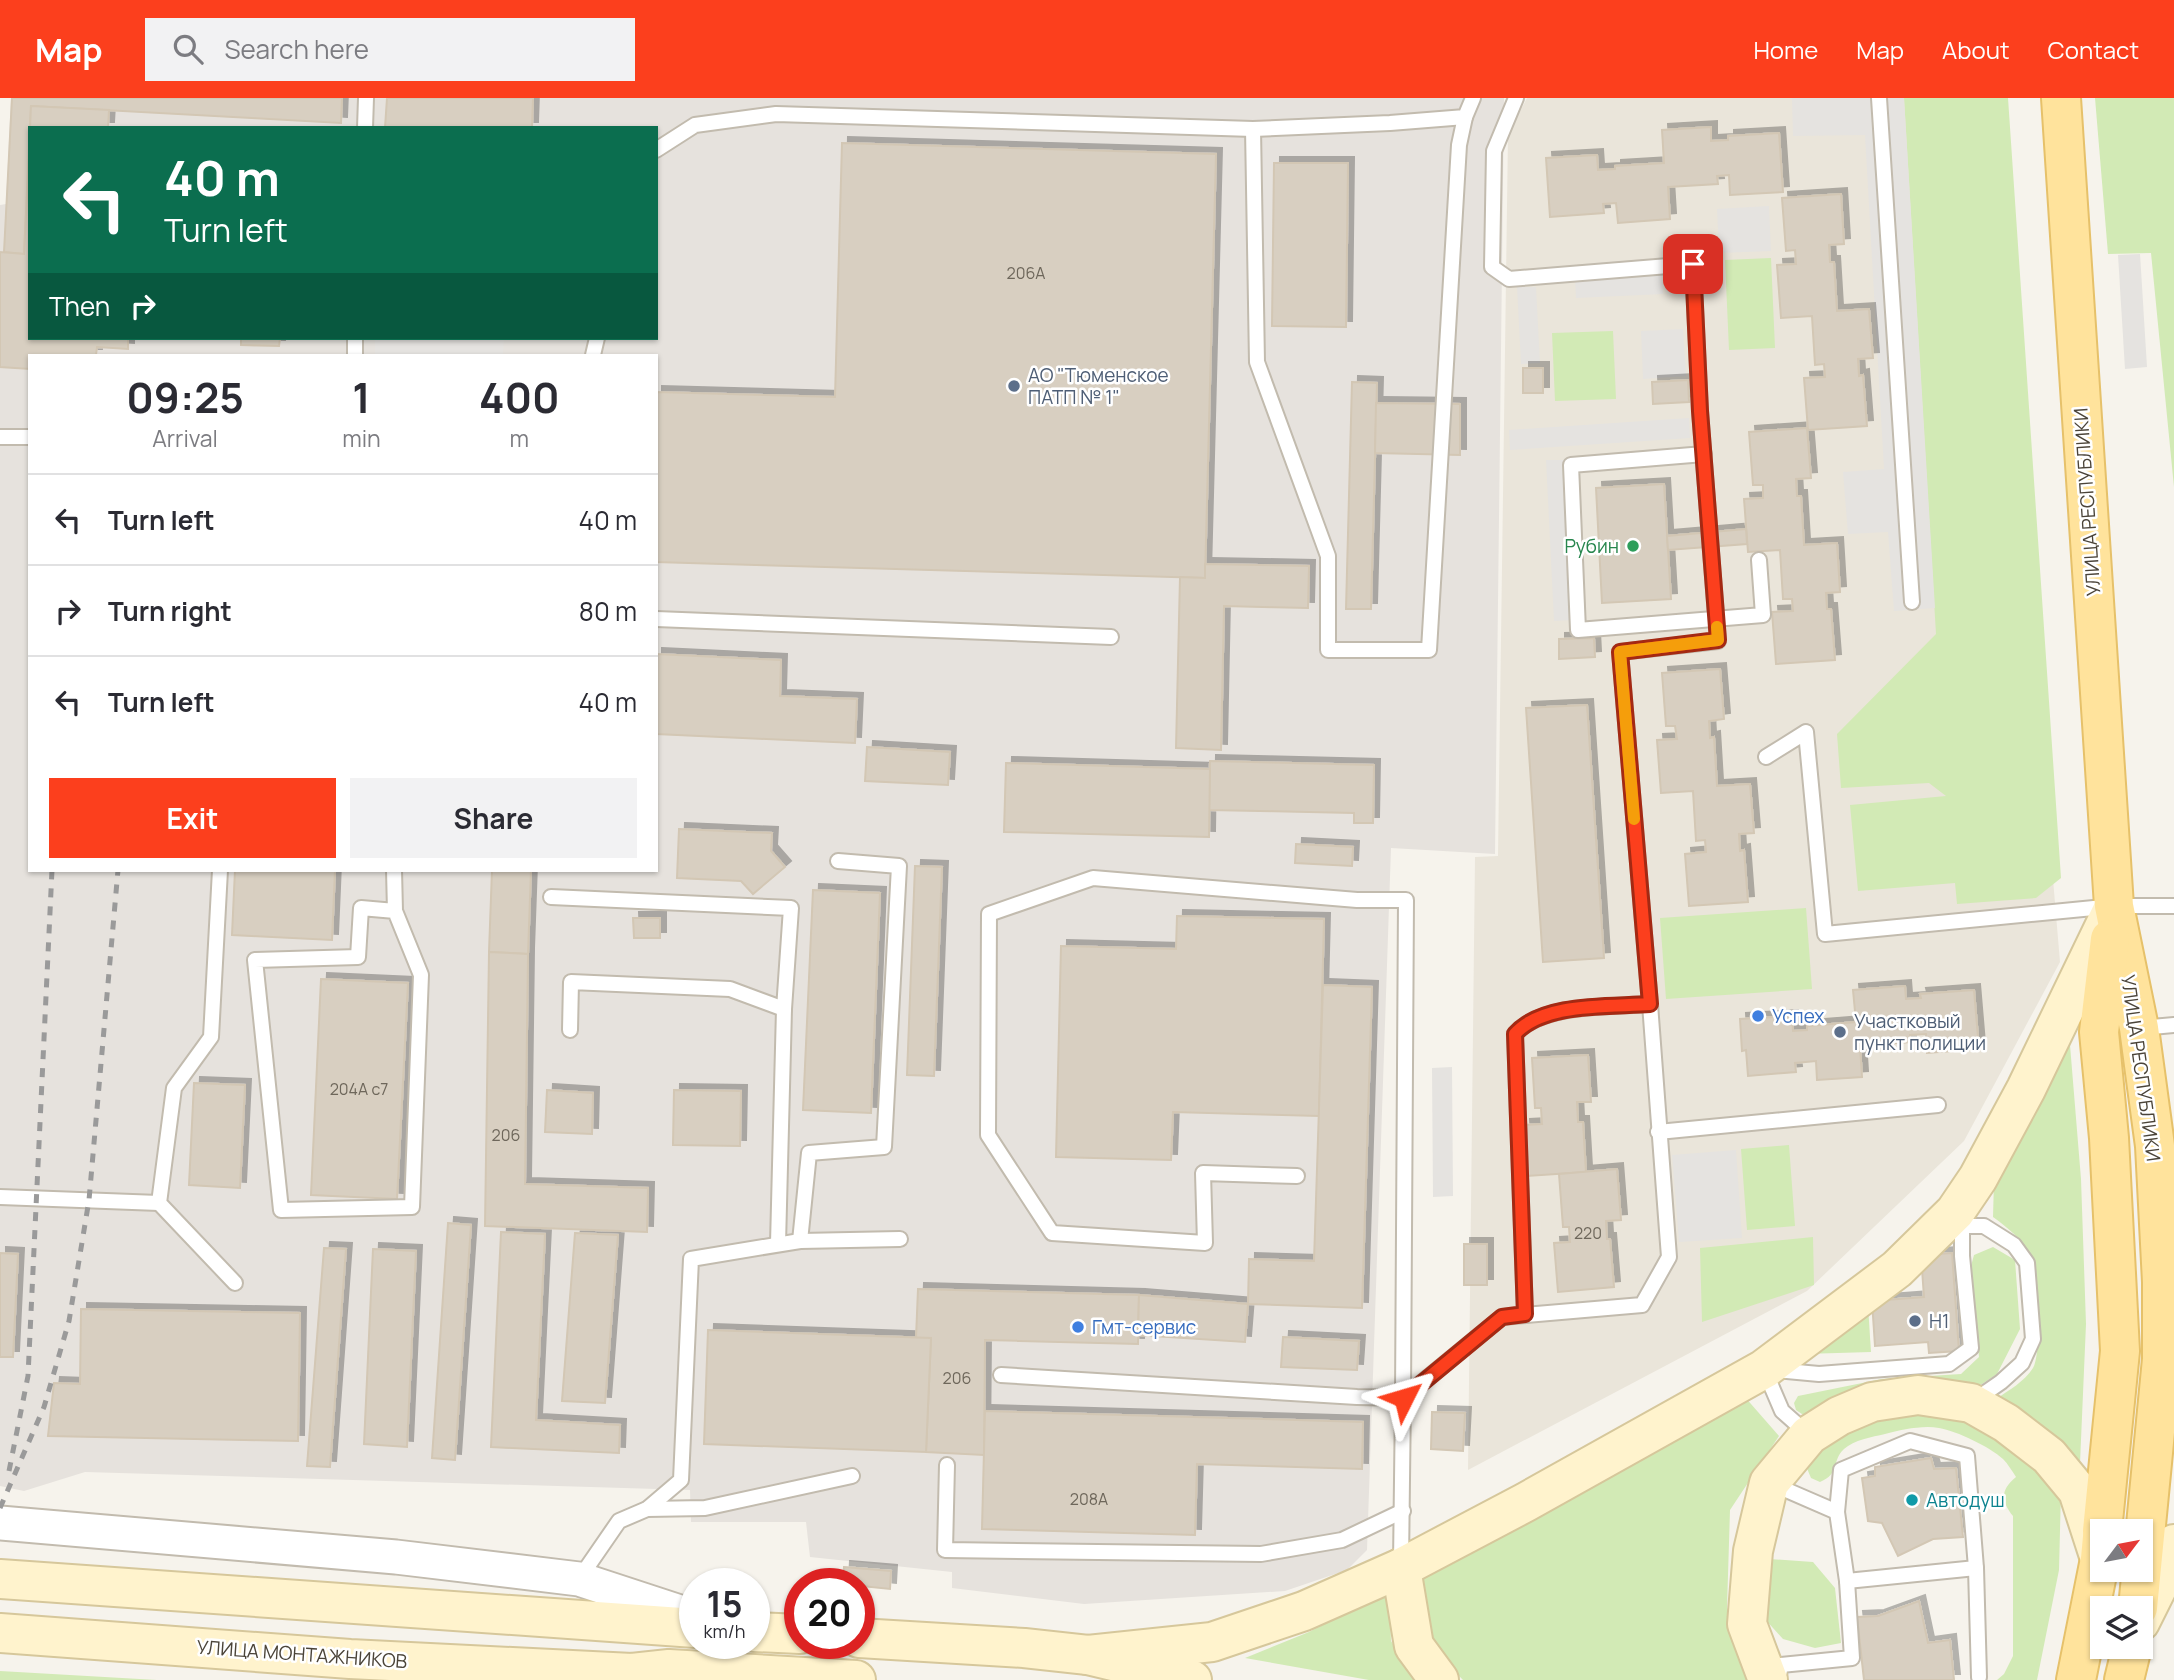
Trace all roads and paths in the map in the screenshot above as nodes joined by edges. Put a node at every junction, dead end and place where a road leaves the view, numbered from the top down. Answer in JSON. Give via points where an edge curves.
{"nodes":[{"id":1,"x":366,"y":98,"type":"edge"},
{"id":2,"x":1473,"y":98,"type":"edge"},
{"id":3,"x":1516,"y":98,"type":"edge"},
{"id":4,"x":1879,"y":98,"type":"edge"},
{"id":5,"x":2061,"y":98,"type":"edge"},
{"id":6,"x":1465,"y":117,"type":"junction"},
{"id":7,"x":365,"y":126,"type":"edge"},
{"id":8,"x":1253,"y":129,"type":"junction"},
{"id":9,"x":658,"y":149,"type":"edge"},
{"id":10,"x":0,"y":437,"type":"edge"},
{"id":11,"x":28,"y":437,"type":"edge"},
{"id":12,"x":1704,"y":454,"type":"junction"},
{"id":13,"x":1759,"y":560,"type":"dead end"},
{"id":14,"x":1912,"y":602,"type":"dead end"},
{"id":15,"x":658,"y":619,"type":"edge"},
{"id":16,"x":1717,"y":619,"type":"junction"},
{"id":17,"x":1111,"y":637,"type":"dead end"},
{"id":18,"x":1766,"y":757,"type":"dead end"},
{"id":19,"x":838,"y":861,"type":"dead end"},
{"id":20,"x":220,"y":872,"type":"edge"},
{"id":21,"x":394,"y":872,"type":"edge"},
{"id":22,"x":551,"y":897,"type":"dead end"},
{"id":23,"x":2114,"y":906,"type":"junction"},
{"id":24,"x":2174,"y":906,"type":"edge"},
{"id":25,"x":395,"y":911,"type":"junction"},
{"id":26,"x":1650,"y":1004,"type":"junction"},
{"id":27,"x":784,"y":1009,"type":"junction"},
{"id":28,"x":2157,"y":1027,"type":"edge"},
{"id":29,"x":570,"y":1030,"type":"dead end"},
{"id":30,"x":1938,"y":1105,"type":"dead end"},
{"id":31,"x":1658,"y":1132,"type":"junction"},
{"id":32,"x":2155,"y":1146,"type":"junction"},
{"id":33,"x":1297,"y":1176,"type":"dead end"},
{"id":34,"x":0,"y":1197,"type":"edge"},
{"id":35,"x":2174,"y":1198,"type":"edge"},
{"id":36,"x":159,"y":1203,"type":"junction"},
{"id":37,"x":1958,"y":1219,"type":"junction"},
{"id":38,"x":900,"y":1239,"type":"dead end"},
{"id":39,"x":800,"y":1241,"type":"junction"},
{"id":40,"x":778,"y":1244,"type":"junction"},
{"id":41,"x":235,"y":1283,"type":"dead end"},
{"id":42,"x":1525,"y":1314,"type":"junction"},
{"id":43,"x":1764,"y":1369,"type":"junction"},
{"id":44,"x":1001,"y":1375,"type":"dead end"},
{"id":45,"x":1404,"y":1398,"type":"junction"},
{"id":46,"x":1971,"y":1403,"type":"junction"},
{"id":47,"x":1809,"y":1435,"type":"junction"},
{"id":48,"x":947,"y":1465,"type":"dead end"},
{"id":49,"x":852,"y":1476,"type":"dead end"},
{"id":50,"x":1769,"y":1483,"type":"junction"},
{"id":51,"x":647,"y":1509,"type":"junction"},
{"id":52,"x":1403,"y":1511,"type":"junction"},
{"id":53,"x":1836,"y":1511,"type":"junction"},
{"id":54,"x":2091,"y":1519,"type":"edge"},
{"id":55,"x":2103,"y":1519,"type":"edge"},
{"id":56,"x":0,"y":1523,"type":"edge"},
{"id":57,"x":2174,"y":1544,"type":"edge"},
{"id":58,"x":1401,"y":1567,"type":"junction"},
{"id":59,"x":1976,"y":1567,"type":"junction"},
{"id":60,"x":0,"y":1579,"type":"edge"},
{"id":61,"x":579,"y":1579,"type":"junction"},
{"id":62,"x":1847,"y":1581,"type":"junction"},
{"id":63,"x":2094,"y":1582,"type":"edge"},
{"id":64,"x":2139,"y":1596,"type":"edge"},
{"id":65,"x":2153,"y":1596,"type":"edge"},
{"id":66,"x":679,"y":1612,"type":"edge"},
{"id":67,"x":679,"y":1627,"type":"edge"},
{"id":68,"x":0,"y":1633,"type":"edge"},
{"id":69,"x":875,"y":1639,"type":"edge"},
{"id":70,"x":1088,"y":1655,"type":"junction"},
{"id":71,"x":2129,"y":1659,"type":"edge"},
{"id":72,"x":390,"y":1661,"type":"junction"},
{"id":73,"x":1979,"y":1677,"type":"dead end"},
{"id":74,"x":443,"y":1680,"type":"edge"},
{"id":75,"x":856,"y":1680,"type":"edge"},
{"id":76,"x":1192,"y":1680,"type":"edge"},
{"id":77,"x":1439,"y":1680,"type":"edge"},
{"id":78,"x":1768,"y":1680,"type":"edge"},
{"id":79,"x":1778,"y":1680,"type":"edge"},
{"id":80,"x":2076,"y":1680,"type":"edge"},
{"id":81,"x":2124,"y":1680,"type":"edge"}],
"edges":[{"from":1,"to":7,"type":"lane"},
{"from":2,"to":6,"type":"lane"},
{"from":3,"to":12,"type":"lane","via":[[1494,151],[1492,267],[1509,279],[1693,264]]},
{"from":4,"to":14,"type":"lane"},
{"from":5,"to":23,"type":"main road","name":"УЛИЦА РЕСПУБЛИКИ"},
{"from":6,"to":8,"type":"lane"},
{"from":6,"to":8,"type":"lane","via":[[1459,145],[1429,650],[1328,650],[1328,556],[1256,362]]},
{"from":8,"to":9,"type":"lane","via":[[776,114],[695,125]]},
{"from":10,"to":11,"type":"lane"},
{"from":12,"to":16,"type":"lane"},
{"from":12,"to":16,"type":"lane","via":[[1571,465],[1578,630]]},
{"from":13,"to":16,"type":"lane","via":[[1763,615]]},
{"from":15,"to":17,"type":"lane"},
{"from":16,"to":26,"type":"lane","via":[[1718,640],[1620,652]]},
{"from":18,"to":23,"type":"lane","via":[[1806,732],[1825,934]]},
{"from":19,"to":39,"type":"lane","via":[[900,866],[884,1147],[809,1153]]},
{"from":20,"to":36,"type":"lane","via":[[211,1037],[174,1088]]},
{"from":21,"to":25,"type":"lane"},
{"from":22,"to":27,"type":"lane","via":[[791,908]]},
{"from":23,"to":24,"type":"lane"},
{"from":23,"to":28,"type":"main road","name":"УЛИЦА РЕСПУБЛИКИ"},
{"from":23,"to":37,"type":"main road"},
{"from":23,"to":55,"type":"main road","name":"УЛИЦА РЕСПУБЛИКИ","via":[[2099,1032],[2120,1351]]},
{"from":25,"to":25,"type":"lane","via":[[421,975],[412,1207],[281,1210],[255,960],[358,957],[361,908]]},
{"from":26,"to":31,"type":"lane"},
{"from":26,"to":42,"type":"lane","via":[[1550,1012],[1515,1034]]},
{"from":27,"to":29,"type":"lane","via":[[730,989],[570,982]]},
{"from":27,"to":40,"type":"lane"},
{"from":28,"to":32,"type":"main road","name":"УЛИЦА РЕСПУБЛИКИ"},
{"from":30,"to":31,"type":"lane"},
{"from":31,"to":42,"type":"lane","via":[[1669,1257],[1642,1305]]},
{"from":32,"to":35,"type":"main road"},
{"from":32,"to":64,"type":"main road","name":"УЛИЦА РЕСПУБЛИКИ","via":[[2162,1359]]},
{"from":33,"to":45,"type":"lane","via":[[1203,1173],[1205,1243],[1052,1233],[988,1135],[989,914],[1093,878],[1406,900]]},
{"from":34,"to":36,"type":"lane"},
{"from":36,"to":41,"type":"lane"},
{"from":37,"to":43,"type":"main road"},
{"from":37,"to":43,"type":"lane","via":[[1971,1348],[1949,1364],[1819,1374]]},
{"from":37,"to":46,"type":"lane","via":[[1984,1226],[2014,1245],[2027,1263],[2033,1339],[2022,1363]]},
{"from":38,"to":39,"type":"lane"},
{"from":39,"to":40,"type":"lane"},
{"from":40,"to":51,"type":"lane","via":[[691,1259],[681,1479]]},
{"from":42,"to":45,"type":"lane","via":[[1502,1317]]},
{"from":43,"to":47,"type":"lane","via":[[1782,1411]]},
{"from":43,"to":58,"type":"main road"},
{"from":44,"to":45,"type":"lane"},
{"from":45,"to":52,"type":"lane"},
{"from":46,"to":47,"type":"main road","via":[[1918,1395],[1872,1402]]},
{"from":46,"to":54,"type":"main road","via":[[2049,1456],[2078,1491]]},
{"from":47,"to":50,"type":"main road"},
{"from":48,"to":52,"type":"lane","via":[[945,1550],[1261,1554],[1342,1539]]},
{"from":49,"to":51,"type":"lane","via":[[705,1508]]},
{"from":50,"to":53,"type":"lane"},
{"from":50,"to":78,"type":"main road","via":[[1753,1552],[1747,1623]]},
{"from":51,"to":61,"type":"lane","via":[[619,1521]]},
{"from":52,"to":58,"type":"lane"},
{"from":53,"to":59,"type":"lane","via":[[1842,1470],[1910,1441],[1967,1456]]},
{"from":53,"to":62,"type":"lane"},
{"from":56,"to":61,"type":"street"},
{"from":57,"to":65,"type":"main road"},
{"from":58,"to":70,"type":"main road","via":[[1304,1611],[1212,1642]]},
{"from":58,"to":77,"type":"main road","via":[[1414,1646]]},
{"from":59,"to":62,"type":"lane"},
{"from":59,"to":73,"type":"lane"},
{"from":60,"to":67,"type":"main road"},
{"from":61,"to":66,"type":"street"},
{"from":62,"to":79,"type":"lane","via":[[1852,1658],[1781,1665]]},
{"from":63,"to":80,"type":"main road","name":"УЛИЦА РЕСПУБЛИКИ"},
{"from":68,"to":72,"type":"main road","name":"УЛИЦА МОНТАЖНИКОВ"},
{"from":69,"to":70,"type":"main road"},
{"from":70,"to":76,"type":"main road"},
{"from":71,"to":81,"type":"main road"},
{"from":72,"to":74,"type":"street"},
{"from":72,"to":75,"type":"main road","name":"УЛИЦА МОНТАЖНИКОВ"}]}
